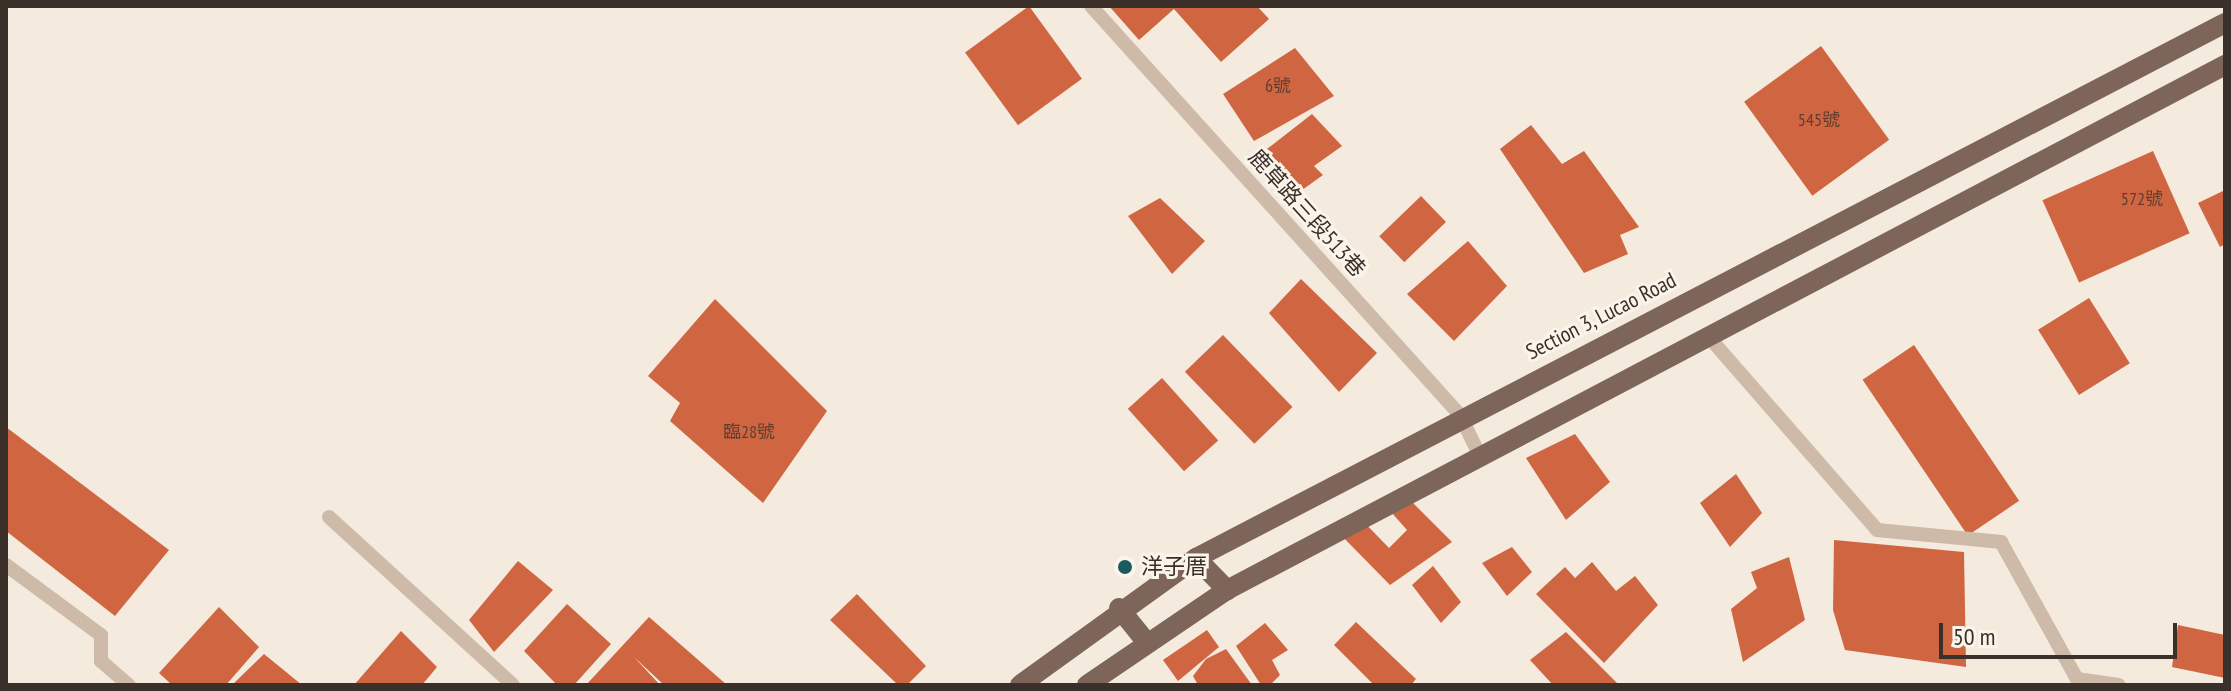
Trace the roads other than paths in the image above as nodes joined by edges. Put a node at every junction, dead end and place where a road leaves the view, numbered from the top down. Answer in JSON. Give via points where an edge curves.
{"nodes":[{"id":1,"x":1091,"y":6,"type":"edge"},
{"id":2,"x":2225,"y":23,"type":"edge"},
{"id":3,"x":2225,"y":65,"type":"edge"},
{"id":4,"x":1708,"y":336,"type":"junction"},
{"id":5,"x":1460,"y":415,"type":"junction"},
{"id":6,"x":1480,"y":456,"type":"junction"},
{"id":7,"x":329,"y":517,"type":"dead end"},
{"id":8,"x":1196,"y":558,"type":"junction"},
{"id":9,"x":6,"y":565,"type":"edge"},
{"id":10,"x":1227,"y":590,"type":"junction"},
{"id":11,"x":1119,"y":608,"type":"junction"},
{"id":12,"x":1147,"y":643,"type":"junction"},
{"id":13,"x":129,"y":685,"type":"edge"},
{"id":14,"x":513,"y":685,"type":"edge"},
{"id":15,"x":1020,"y":685,"type":"edge"},
{"id":16,"x":1087,"y":685,"type":"edge"},
{"id":17,"x":2119,"y":685,"type":"edge"}],
"edges":[{"from":1,"to":5,"type":"lane","name":"鹿草路三段513巷"},
{"from":2,"to":5,"type":"main road","name":"Section 3, Lucao Road"},
{"from":3,"to":4,"type":"main road"},
{"from":4,"to":6,"type":"main road"},
{"from":4,"to":17,"type":"lane","via":[[1877,530],[2001,542],[2077,679]]},
{"from":5,"to":6,"type":"lane","name":"鹿草路三段513巷"},
{"from":5,"to":8,"type":"main road","name":"Section 3, Lucao Road"},
{"from":6,"to":10,"type":"main road"},
{"from":7,"to":14,"type":"lane"},
{"from":8,"to":10,"type":"main road"},
{"from":8,"to":11,"type":"main road","name":"Section 3, Lucao Road"},
{"from":9,"to":13,"type":"lane","via":[[101,635],[101,661]]},
{"from":10,"to":12,"type":"main road"},
{"from":11,"to":12,"type":"main road"},
{"from":11,"to":15,"type":"main road","name":"Section 3, Lucao Road"},
{"from":12,"to":16,"type":"main road"}]}
